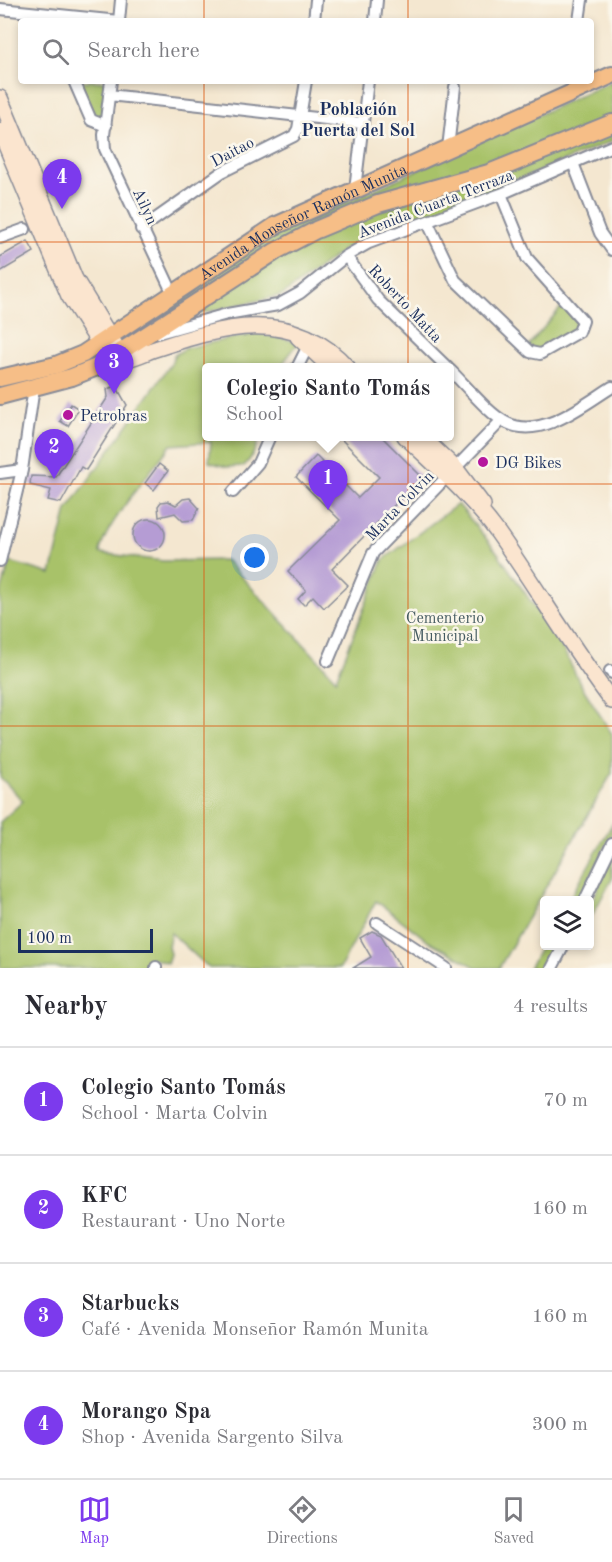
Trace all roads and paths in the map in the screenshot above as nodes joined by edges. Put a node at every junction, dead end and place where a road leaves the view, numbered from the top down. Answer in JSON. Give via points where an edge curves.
{"nodes":[{"id":1,"x":121,"y":0,"type":"edge"},
{"id":2,"x":316,"y":0,"type":"edge"},
{"id":3,"x":377,"y":0,"type":"edge"},
{"id":4,"x":582,"y":0,"type":"edge"},
{"id":5,"x":0,"y":9,"type":"edge"},
{"id":6,"x":48,"y":17,"type":"edge"},
{"id":7,"x":66,"y":18,"type":"edge"},
{"id":8,"x":119,"y":18,"type":"edge"},
{"id":9,"x":314,"y":18,"type":"edge"},
{"id":10,"x":375,"y":18,"type":"edge"},
{"id":11,"x":579,"y":18,"type":"edge"},
{"id":12,"x":612,"y":75,"type":"edge"},
{"id":13,"x":594,"y":80,"type":"edge"},
{"id":14,"x":75,"y":84,"type":"edge"},
{"id":15,"x":111,"y":84,"type":"edge"},
{"id":16,"x":306,"y":84,"type":"edge"},
{"id":17,"x":368,"y":84,"type":"edge"},
{"id":18,"x":455,"y":87,"type":"dead end"},
{"id":19,"x":572,"y":87,"type":"edge"},
{"id":20,"x":109,"y":95,"type":"junction"},
{"id":21,"x":0,"y":98,"type":"edge"},
{"id":22,"x":300,"y":117,"type":"junction"},
{"id":23,"x":362,"y":123,"type":"junction"},
{"id":24,"x":612,"y":123,"type":"edge"},
{"id":25,"x":106,"y":126,"type":"junction"},
{"id":26,"x":0,"y":131,"type":"edge"},
{"id":27,"x":612,"y":146,"type":"edge"},
{"id":28,"x":448,"y":148,"type":"junction"},
{"id":29,"x":573,"y":163,"type":"junction"},
{"id":30,"x":355,"y":189,"type":"junction"},
{"id":31,"x":501,"y":194,"type":"junction"},
{"id":32,"x":428,"y":223,"type":"junction"},
{"id":33,"x":25,"y":229,"type":"dead end"},
{"id":34,"x":141,"y":229,"type":"junction"},
{"id":35,"x":0,"y":238,"type":"edge"},
{"id":36,"x":612,"y":250,"type":"edge"},
{"id":37,"x":346,"y":256,"type":"junction"},
{"id":38,"x":52,"y":257,"type":"junction"},
{"id":39,"x":68,"y":261,"type":"junction"},
{"id":40,"x":172,"y":294,"type":"junction"},
{"id":41,"x":294,"y":333,"type":"junction"},
{"id":42,"x":104,"y":341,"type":"junction"},
{"id":43,"x":308,"y":346,"type":"junction"},
{"id":44,"x":127,"y":352,"type":"junction"},
{"id":45,"x":300,"y":363,"type":"edge"},
{"id":46,"x":326,"y":363,"type":"edge"},
{"id":47,"x":343,"y":363,"type":"edge"},
{"id":48,"x":444,"y":363,"type":"edge"},
{"id":49,"x":454,"y":373,"type":"edge"},
{"id":50,"x":0,"y":378,"type":"edge"},
{"id":51,"x":34,"y":387,"type":"junction"},
{"id":52,"x":612,"y":387,"type":"edge"},
{"id":53,"x":0,"y":396,"type":"edge"},
{"id":54,"x":502,"y":420,"type":"junction"},
{"id":55,"x":268,"y":441,"type":"edge"},
{"id":56,"x":411,"y":441,"type":"edge"},
{"id":57,"x":425,"y":441,"type":"edge"},
{"id":58,"x":22,"y":470,"type":"junction"},
{"id":59,"x":0,"y":473,"type":"edge"},
{"id":60,"x":452,"y":473,"type":"junction"},
{"id":61,"x":233,"y":492,"type":"dead end"},
{"id":62,"x":3,"y":542,"type":"edge"},
{"id":63,"x":0,"y":561,"type":"edge"},
{"id":64,"x":328,"y":661,"type":"dead end"},
{"id":65,"x":612,"y":701,"type":"edge"},
{"id":66,"x":612,"y":844,"type":"edge"},
{"id":67,"x":587,"y":896,"type":"edge"},
{"id":68,"x":377,"y":923,"type":"dead end"},
{"id":69,"x":561,"y":950,"type":"edge"},
{"id":70,"x":433,"y":964,"type":"edge"},
{"id":71,"x":446,"y":968,"type":"edge"},
{"id":72,"x":552,"y":968,"type":"edge"}],
"edges":[{"from":1,"to":8,"type":"street"},
{"from":2,"to":9,"type":"street"},
{"from":3,"to":10,"type":"street"},
{"from":4,"to":11,"type":"street"},
{"from":5,"to":6,"type":"street"},
{"from":6,"to":7,"type":"street"},
{"from":12,"to":13,"type":"main road","name":"Avenida Monseñor Ramón Munita"},
{"from":14,"to":25,"type":"street","via":[[91,120]]},
{"from":15,"to":20,"type":"street","name":"Ailyn"},
{"from":16,"to":22,"type":"street","name":"Daitao"},
{"from":17,"to":23,"type":"street"},
{"from":18,"to":28,"type":"street"},
{"from":19,"to":28,"type":"main road","name":"Avenida Monseñor Ramón Munita"},
{"from":20,"to":22,"type":"street"},
{"from":20,"to":25,"type":"street","name":"Ailyn"},
{"from":21,"to":39,"type":"main road"},
{"from":22,"to":23,"type":"street"},
{"from":22,"to":34,"type":"street","name":"Daitao","via":[[298,132],[292,137],[222,172]]},
{"from":23,"to":30,"type":"street"},
{"from":24,"to":44,"type":"main road","name":"Avenida Monseñor Ramón Munita","via":[[489,172],[378,204],[316,230],[276,251]]},
{"from":25,"to":34,"type":"street","name":"Ailyn","via":[[107,154]]},
{"from":26,"to":38,"type":"main road"},
{"from":27,"to":29,"type":"street","name":"Avenida Cuarta Terraza"},
{"from":28,"to":30,"type":"main road","name":"Avenida Monseñor Ramón Munita"},
{"from":29,"to":31,"type":"street","name":"Avenida Cuarta Terraza"},
{"from":29,"to":36,"type":"street","via":[[600,233]]},
{"from":30,"to":40,"type":"main road","name":"Avenida Monseñor Ramón Munita","via":[[261,233]]},
{"from":31,"to":32,"type":"street","name":"Avenida Cuarta Terraza"},
{"from":31,"to":32,"type":"street","via":[[527,258],[584,321],[579,332],[540,354],[530,352],[459,285],[448,270]]},
{"from":32,"to":37,"type":"street","name":"Avenida Cuarta Terraza","via":[[369,243]]},
{"from":33,"to":35,"type":"street"},
{"from":34,"to":40,"type":"street","name":"Ailyn"},
{"from":37,"to":44,"type":"street","name":"Avenida Cuarta Terraza","via":[[306,289],[279,305],[193,322]]},
{"from":37,"to":48,"type":"street","name":"Roberto Matta","via":[[378,300]]},
{"from":38,"to":39,"type":"main road"},
{"from":38,"to":42,"type":"main road","via":[[69,296]]},
{"from":39,"to":42,"type":"main road"},
{"from":40,"to":42,"type":"main road","name":"Avenida Monseñor Ramón Munita"},
{"from":41,"to":43,"type":"main road"},
{"from":41,"to":44,"type":"main road","via":[[270,327],[234,327]]},
{"from":41,"to":47,"type":"main road","via":[[306,334],[322,343]]},
{"from":42,"to":44,"type":"main road"},
{"from":42,"to":50,"type":"main road","name":"Avenida Monseñor Ramón Munita","via":[[70,360]]},
{"from":43,"to":45,"type":"street"},
{"from":43,"to":46,"type":"main road"},
{"from":44,"to":51,"type":"main road","name":"Avenida Monseñor Ramón Munita","via":[[72,377]]},
{"from":49,"to":54,"type":"street","name":"Roberto Matta"},
{"from":51,"to":53,"type":"main road","name":"Avenida Monseñor Ramón Munita"},
{"from":51,"to":58,"type":"street"},
{"from":52,"to":54,"type":"street","name":"Roberto Matta","via":[[558,421],[513,425]]},
{"from":54,"to":60,"type":"street","name":"Marta Colvin"},
{"from":55,"to":61,"type":"street","via":[[258,462]]},
{"from":56,"to":60,"type":"main road"},
{"from":57,"to":60,"type":"main road"},
{"from":58,"to":59,"type":"street"},
{"from":58,"to":62,"type":"street"},
{"from":60,"to":64,"type":"street","name":"Marta Colvin","via":[[373,553]]},
{"from":60,"to":65,"type":"main road","via":[[476,494],[496,531]]},
{"from":62,"to":63,"type":"street"},
{"from":66,"to":67,"type":"street"},
{"from":68,"to":70,"type":"street"},
{"from":69,"to":72,"type":"street"},
{"from":70,"to":71,"type":"street"}]}
